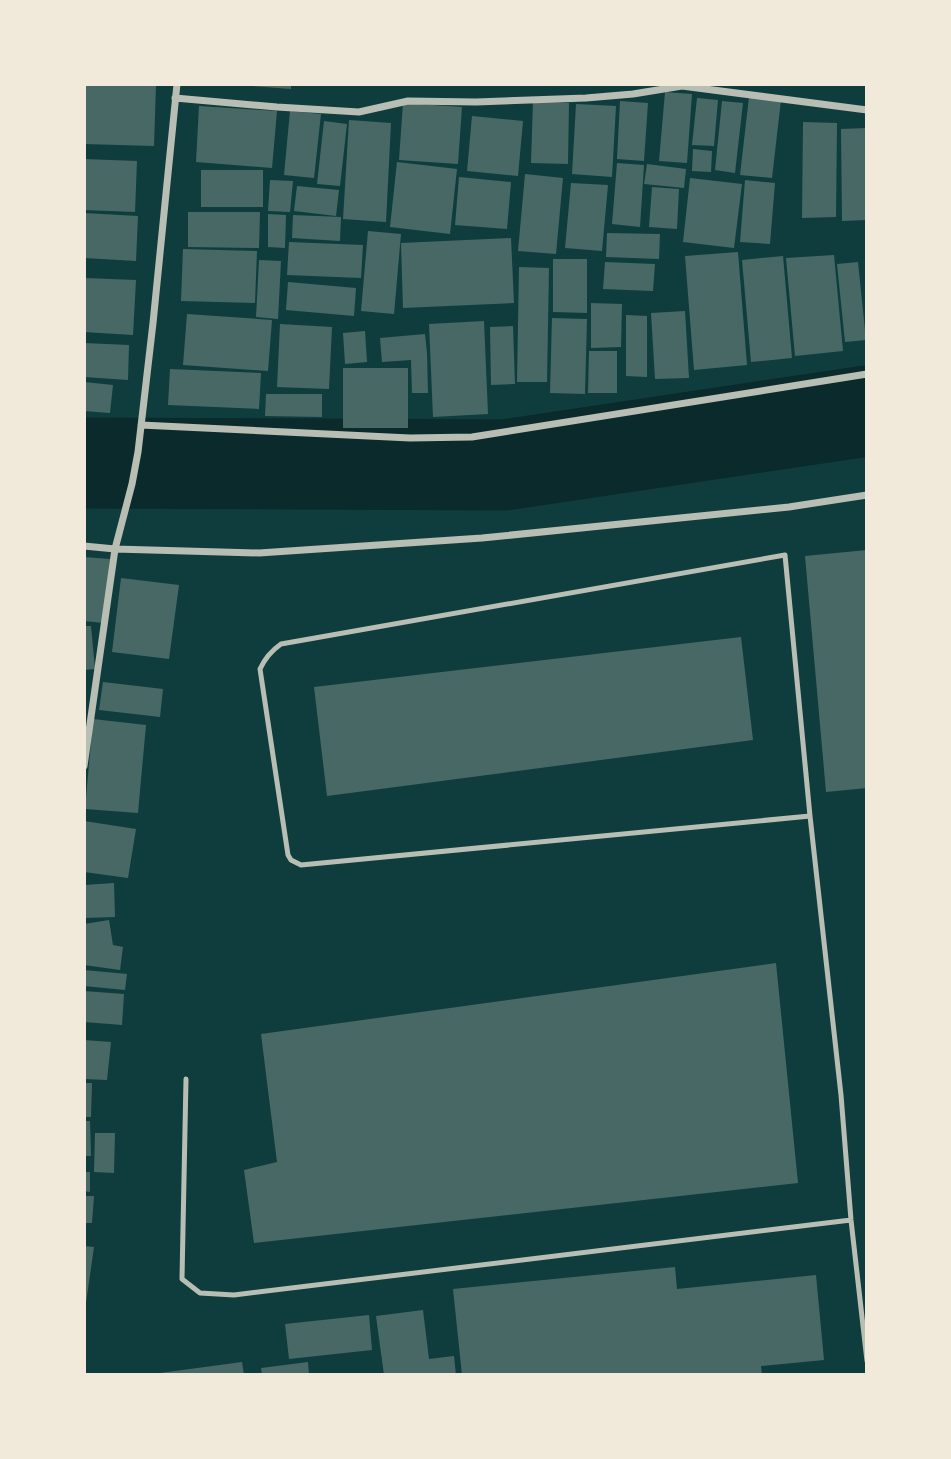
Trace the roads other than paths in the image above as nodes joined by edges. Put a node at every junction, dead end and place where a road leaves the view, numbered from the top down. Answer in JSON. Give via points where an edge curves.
{"nodes":[{"id":1,"x":177,"y":84,"type":"edge"},
{"id":2,"x":175,"y":98,"type":"junction"},
{"id":3,"x":867,"y":110,"type":"edge"},
{"id":4,"x":867,"y":374,"type":"edge"},
{"id":5,"x":141,"y":425,"type":"junction"},
{"id":6,"x":867,"y":495,"type":"edge"},
{"id":7,"x":84,"y":547,"type":"edge"},
{"id":8,"x":115,"y":549,"type":"junction"},
{"id":9,"x":84,"y":766,"type":"edge"},
{"id":10,"x":810,"y":816,"type":"junction"},
{"id":11,"x":186,"y":1079,"type":"dead end"},
{"id":12,"x":851,"y":1220,"type":"junction"},
{"id":13,"x":867,"y":1361,"type":"edge"}],
"edges":[{"from":1,"to":2,"type":"street"},
{"from":2,"to":3,"type":"street","via":[[359,112],[408,101],[586,98],[682,86]]},
{"from":2,"to":5,"type":"street"},
{"from":4,"to":5,"type":"street","via":[[462,437]]},
{"from":5,"to":8,"type":"street"},
{"from":6,"to":8,"type":"street","via":[[482,538],[259,553]]},
{"from":7,"to":8,"type":"street"},
{"from":8,"to":9,"type":"street"},
{"from":10,"to":10,"type":"lane","via":[[301,865],[288,855],[260,669],[281,644],[785,555]]},
{"from":10,"to":12,"type":"lane"},
{"from":11,"to":12,"type":"lane","via":[[182,1279],[200,1293],[234,1295]]},
{"from":12,"to":13,"type":"lane"}]}
